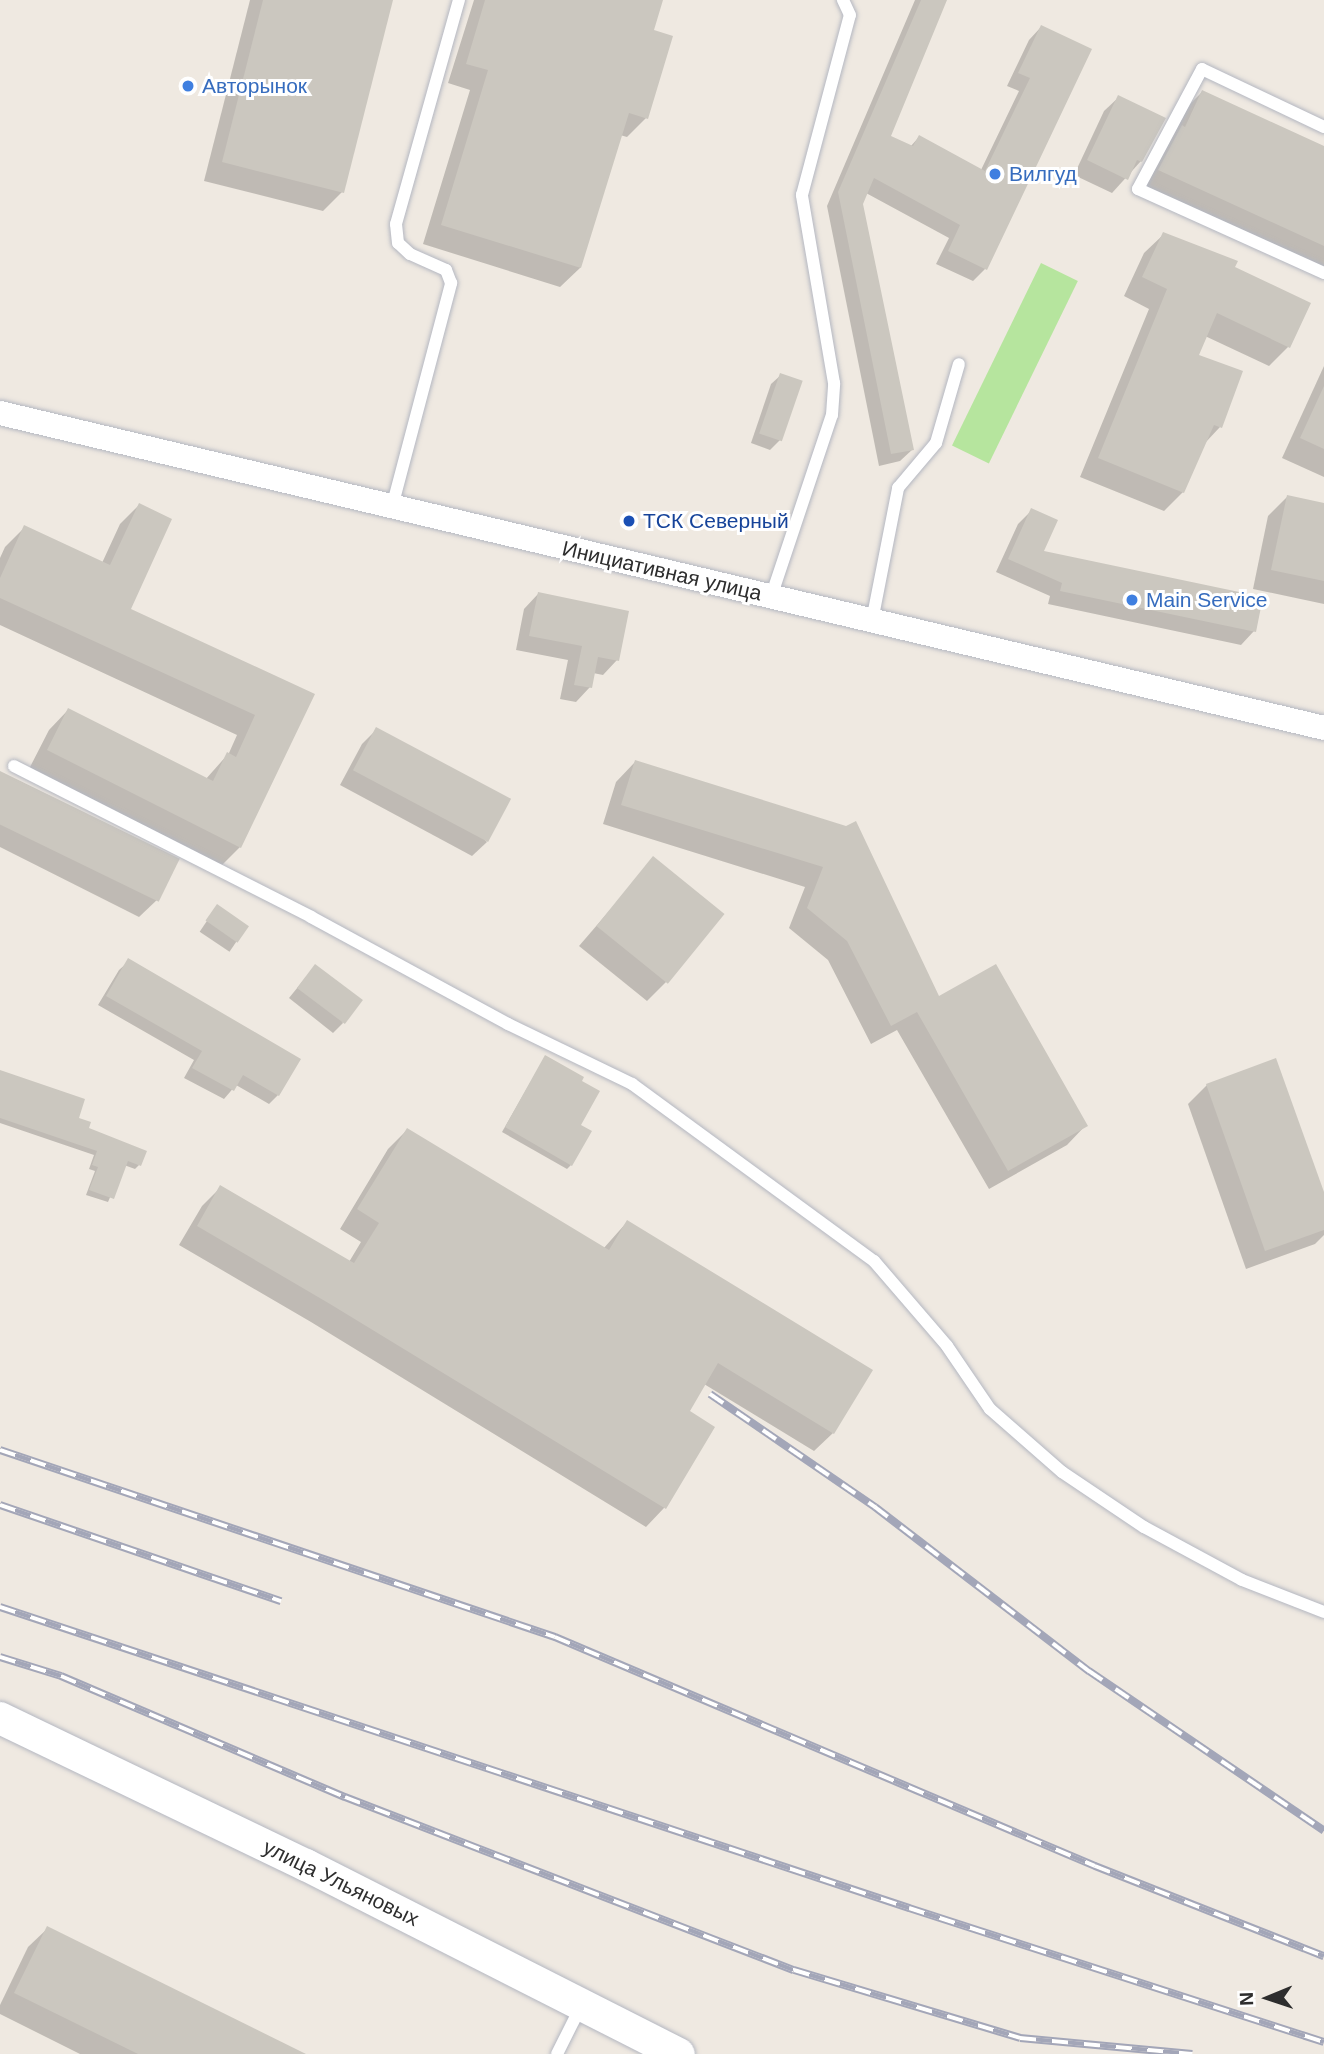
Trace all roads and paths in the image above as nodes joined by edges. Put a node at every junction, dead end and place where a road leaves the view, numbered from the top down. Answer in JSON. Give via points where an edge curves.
{"nodes":[{"id":1,"x":459,"y":0,"type":"edge"},
{"id":2,"x":843,"y":0,"type":"edge"},
{"id":3,"x":1324,"y":127,"type":"edge"},
{"id":4,"x":1324,"y":273,"type":"edge"},
{"id":5,"x":959,"y":364,"type":"dead end"},
{"id":6,"x":0,"y":413,"type":"edge"},
{"id":7,"x":392,"y":507,"type":"junction"},
{"id":8,"x":771,"y":597,"type":"junction"},
{"id":9,"x":872,"y":621,"type":"junction"},
{"id":10,"x":1324,"y":728,"type":"edge"},
{"id":11,"x":14,"y":766,"type":"dead end"},
{"id":12,"x":1324,"y":1612,"type":"edge"},
{"id":13,"x":0,"y":1718,"type":"edge"},
{"id":14,"x":582,"y":2004,"type":"junction"},
{"id":15,"x":557,"y":2054,"type":"edge"},
{"id":16,"x":679,"y":2054,"type":"edge"}],
"edges":[{"from":1,"to":7,"type":"lane","via":[[396,224],[398,243],[410,254],[446,270],[452,283]]},
{"from":2,"to":8,"type":"lane","via":[[850,15],[802,195],[834,383],[832,415]]},
{"from":3,"to":4,"type":"lane","via":[[1202,69],[1138,189]]},
{"from":5,"to":9,"type":"lane","via":[[936,443],[898,488]]},
{"from":6,"to":7,"type":"street","name":"Инициативная улица"},
{"from":7,"to":8,"type":"street","name":"Инициативная улица"},
{"from":8,"to":9,"type":"street","name":"Инициативная улица"},
{"from":9,"to":10,"type":"street","name":"Инициативная улица"},
{"from":11,"to":12,"type":"lane","via":[[632,1084],[874,1261],[947,1346],[990,1409],[1062,1472],[1144,1527],[1242,1580]]},
{"from":13,"to":14,"type":"street","name":"улица Ульяновых"},
{"from":14,"to":15,"type":"lane"},
{"from":14,"to":16,"type":"street","name":"улица Ульяновых"}]}
